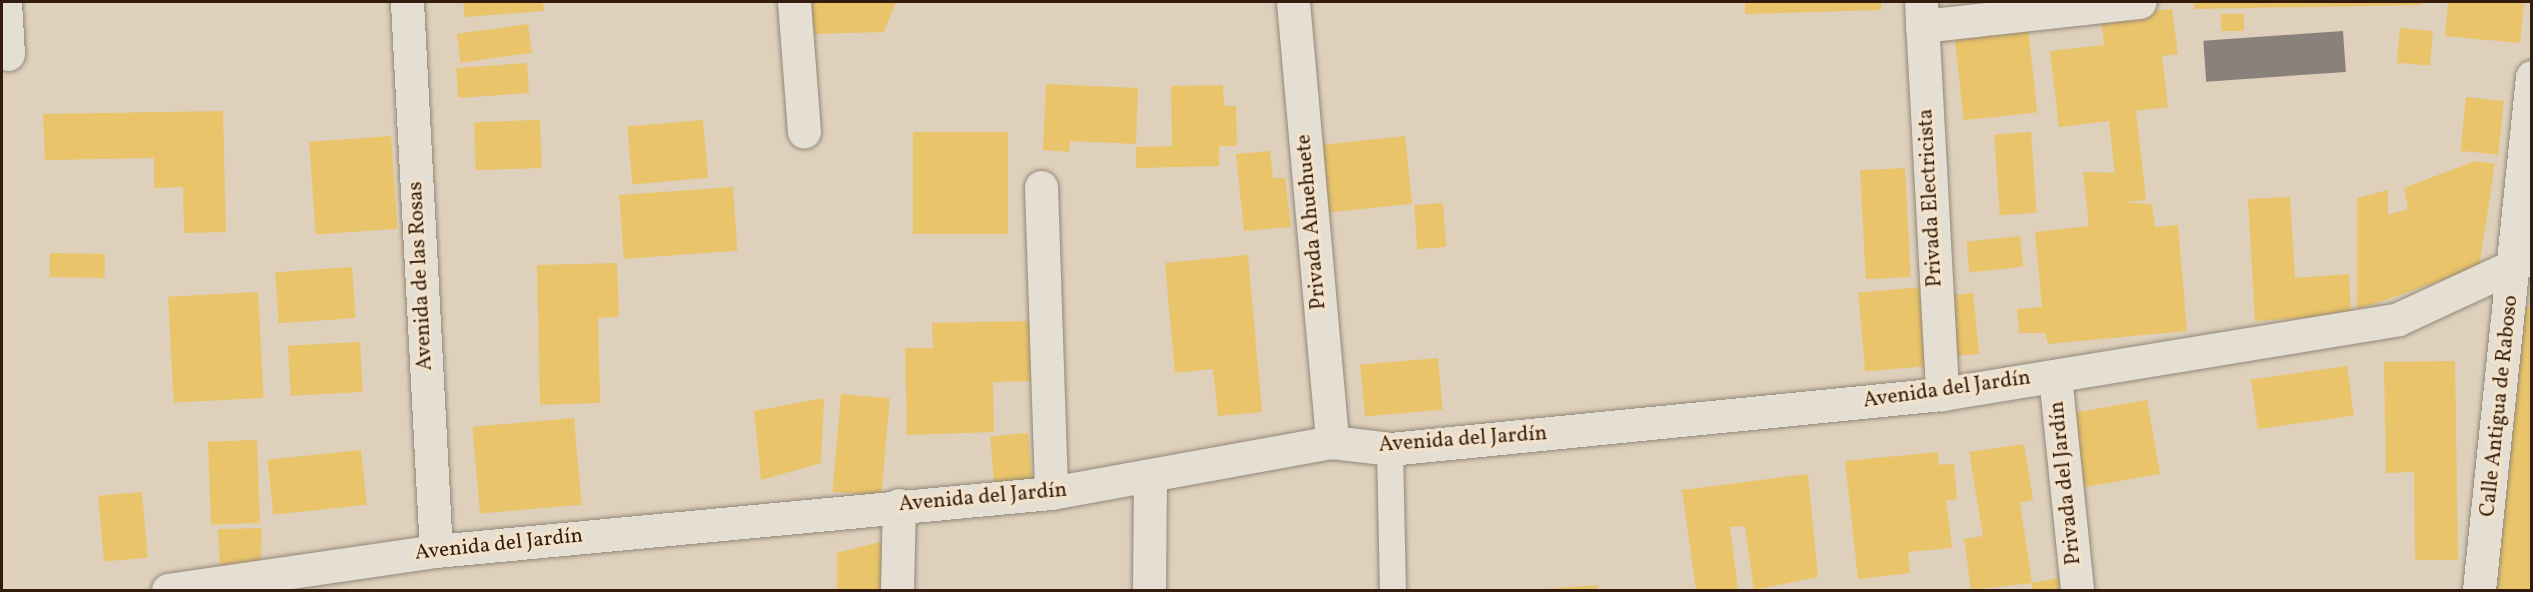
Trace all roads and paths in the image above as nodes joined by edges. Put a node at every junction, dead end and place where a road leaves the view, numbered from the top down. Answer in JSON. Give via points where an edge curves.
{"nodes":[{"id":1,"x":6,"y":2,"type":"edge"},
{"id":2,"x":407,"y":2,"type":"edge"},
{"id":3,"x":794,"y":2,"type":"edge"},
{"id":4,"x":1293,"y":2,"type":"edge"},
{"id":5,"x":2140,"y":2,"type":"edge"},
{"id":6,"x":1921,"y":14,"type":"edge"},
{"id":7,"x":8,"y":54,"type":"dead end"},
{"id":8,"x":2532,"y":77,"type":"edge"},
{"id":9,"x":804,"y":132,"type":"dead end"},
{"id":10,"x":1041,"y":187,"type":"dead end"},
{"id":11,"x":2524,"y":260,"type":"edge"},
{"id":12,"x":2055,"y":376,"type":"junction"},
{"id":13,"x":1942,"y":394,"type":"junction"},
{"id":14,"x":1332,"y":442,"type":"junction"},
{"id":15,"x":1390,"y":449,"type":"junction"},
{"id":16,"x":1150,"y":478,"type":"junction"},
{"id":17,"x":1051,"y":493,"type":"junction"},
{"id":18,"x":899,"y":506,"type":"junction"},
{"id":19,"x":436,"y":551,"type":"junction"},
{"id":20,"x":168,"y":591,"type":"edge"},
{"id":21,"x":897,"y":591,"type":"edge"},
{"id":22,"x":1149,"y":591,"type":"edge"},
{"id":23,"x":1393,"y":591,"type":"edge"},
{"id":24,"x":2077,"y":591,"type":"edge"},
{"id":25,"x":2479,"y":591,"type":"edge"}],
"edges":[{"from":1,"to":7,"type":"street"},
{"from":2,"to":19,"type":"street","name":"Avenida de las Rosas"},
{"from":3,"to":9,"type":"street"},
{"from":4,"to":14,"type":"street","name":"Privada Ahuehuete"},
{"from":5,"to":6,"type":"street"},
{"from":6,"to":13,"type":"street","name":"Privada Electricista"},
{"from":8,"to":11,"type":"street","name":"Calle Antigua de Raboso"},
{"from":10,"to":17,"type":"street"},
{"from":11,"to":12,"type":"street","name":"Avenida del Jardín","via":[[2398,319]]},
{"from":11,"to":25,"type":"street","name":"Calle Antigua de Raboso"},
{"from":12,"to":13,"type":"street","name":"Avenida del Jardín"},
{"from":12,"to":24,"type":"street","name":"Privada del Jardín"},
{"from":13,"to":15,"type":"street","name":"Avenida del Jardín"},
{"from":14,"to":15,"type":"street","name":"Avenida del Jardín"},
{"from":14,"to":16,"type":"street","name":"Avenida del Jardín"},
{"from":15,"to":23,"type":"lane"},
{"from":16,"to":17,"type":"street","name":"Avenida del Jardín"},
{"from":16,"to":22,"type":"street"},
{"from":17,"to":18,"type":"street","name":"Avenida del Jardín"},
{"from":18,"to":19,"type":"street","name":"Avenida del Jardín"},
{"from":18,"to":21,"type":"street"},
{"from":19,"to":20,"type":"street","name":"Avenida del Jardín"}]}
